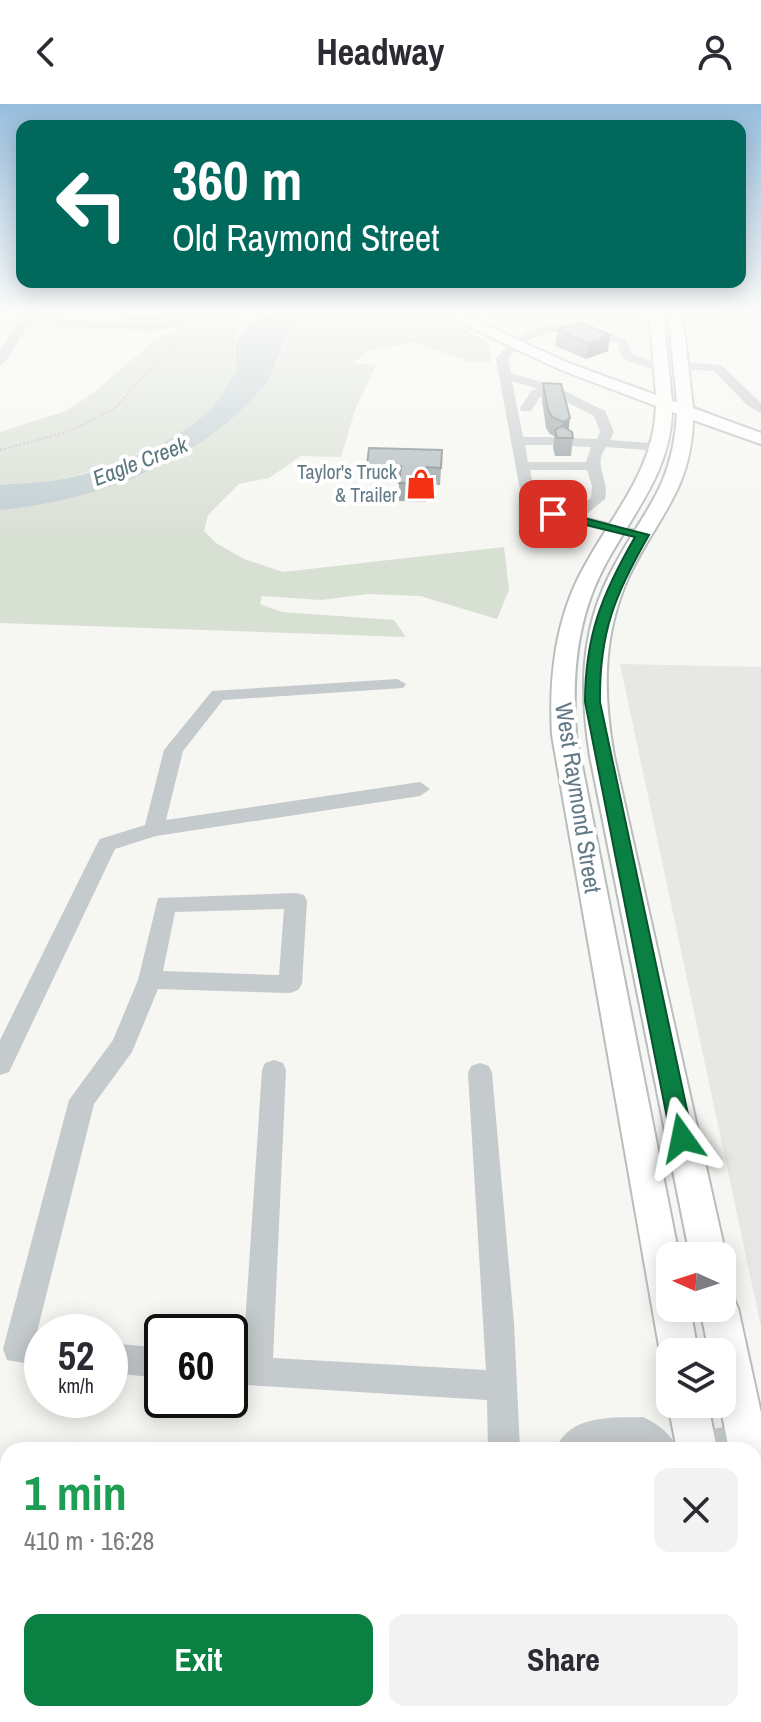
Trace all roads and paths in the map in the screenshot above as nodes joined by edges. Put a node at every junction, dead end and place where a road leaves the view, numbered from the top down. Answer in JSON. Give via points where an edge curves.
{"nodes":[{"id":1,"x":137,"y":387,"type":"edge"},
{"id":2,"x":507,"y":387,"type":"edge"},
{"id":3,"x":527,"y":387,"type":"edge"},
{"id":4,"x":619,"y":387,"type":"edge"},
{"id":5,"x":674,"y":387,"type":"edge"},
{"id":6,"x":737,"y":387,"type":"edge"},
{"id":7,"x":560,"y":404,"type":"junction"},
{"id":8,"x":511,"y":408,"type":"junction"},
{"id":9,"x":526,"y":408,"type":"junction"},
{"id":10,"x":541,"y":408,"type":"dead end"},
{"id":11,"x":593,"y":408,"type":"junction"},
{"id":12,"x":676,"y":409,"type":"junction"},
{"id":13,"x":761,"y":409,"type":"edge"},
{"id":14,"x":761,"y":439,"type":"edge"},
{"id":15,"x":517,"y":441,"type":"junction"},
{"id":16,"x":552,"y":441,"type":"edge"},
{"id":17,"x":569,"y":441,"type":"edge"},
{"id":18,"x":595,"y":443,"type":"junction"},
{"id":19,"x":659,"y":447,"type":"junction"},
{"id":20,"x":0,"y":450,"type":"edge"},
{"id":21,"x":522,"y":466,"type":"junction"},
{"id":22,"x":592,"y":466,"type":"junction"},
{"id":23,"x":570,"y":518,"type":"junction"},
{"id":24,"x":630,"y":532,"type":"junction"},
{"id":25,"x":397,"y":684,"type":"dead end"},
{"id":26,"x":420,"y":789,"type":"dead end"},
{"id":27,"x":154,"y":829,"type":"junction"},
{"id":28,"x":150,"y":980,"type":"junction"},
{"id":29,"x":0,"y":1065,"type":"edge"},
{"id":30,"x":274,"y":1070,"type":"dead end"},
{"id":31,"x":480,"y":1073,"type":"dead end"},
{"id":32,"x":659,"y":1242,"type":"edge"},
{"id":33,"x":705,"y":1242,"type":"edge"},
{"id":34,"x":27,"y":1314,"type":"edge"},
{"id":35,"x":248,"y":1322,"type":"edge"},
{"id":36,"x":722,"y":1322,"type":"edge"},
{"id":37,"x":24,"y":1326,"type":"edge"},
{"id":38,"x":24,"y":1350,"type":"edge"},
{"id":39,"x":248,"y":1370,"type":"edge"},
{"id":40,"x":501,"y":1386,"type":"junction"},
{"id":41,"x":690,"y":1418,"type":"edge"},
{"id":42,"x":504,"y":1442,"type":"edge"},
{"id":43,"x":582,"y":1442,"type":"edge"},
{"id":44,"x":653,"y":1442,"type":"edge"},
{"id":45,"x":695,"y":1442,"type":"edge"},
{"id":46,"x":747,"y":1442,"type":"edge"}],
"edges":[{"from":1,"to":20,"type":"path","via":[[113,409],[78,427]]},
{"from":2,"to":8,"type":"street"},
{"from":3,"to":7,"type":"street"},
{"from":4,"to":12,"type":"main road"},
{"from":5,"to":12,"type":"main road","name":"West Raymond Street"},
{"from":6,"to":13,"type":"street"},
{"from":7,"to":9,"type":"street","via":[[536,393]]},
{"from":7,"to":11,"type":"street"},
{"from":7,"to":11,"type":"street"},
{"from":8,"to":9,"type":"street"},
{"from":8,"to":15,"type":"street"},
{"from":9,"to":10,"type":"street"},
{"from":11,"to":18,"type":"street","via":[[607,432]]},
{"from":12,"to":14,"type":"main road"},
{"from":12,"to":19,"type":"main road","name":"West Raymond Street"},
{"from":12,"to":24,"type":"main road","name":"West Raymond Street","via":[[675,476]]},
{"from":15,"to":16,"type":"street"},
{"from":15,"to":21,"type":"street"},
{"from":17,"to":18,"type":"street"},
{"from":18,"to":19,"type":"street"},
{"from":18,"to":22,"type":"street"},
{"from":19,"to":24,"type":"main road","name":"West Raymond Street"},
{"from":21,"to":22,"type":"street"},
{"from":21,"to":23,"type":"street","via":[[530,502]]},
{"from":22,"to":23,"type":"street","via":[[601,497]]},
{"from":23,"to":24,"type":"street"},
{"from":24,"to":32,"type":"main road","name":"West Raymond Street","via":[[583,589],[564,651],[561,705]]},
{"from":24,"to":33,"type":"main road","name":"West Raymond Street","via":[[604,612],[592,670],[592,702]]},
{"from":25,"to":27,"type":"street","via":[[218,695],[174,750]]},
{"from":26,"to":27,"type":"street"},
{"from":27,"to":29,"type":"street","via":[[107,844]]},
{"from":28,"to":28,"type":"street","via":[[166,904],[296,901],[290,984]]},
{"from":28,"to":34,"type":"street","via":[[123,1045],[82,1100]]},
{"from":30,"to":35,"type":"street"},
{"from":31,"to":40,"type":"street"},
{"from":36,"to":46,"type":"main road"},
{"from":37,"to":38,"type":"street","via":[[18,1349]]},
{"from":39,"to":40,"type":"street"},
{"from":40,"to":42,"type":"street"},
{"from":41,"to":45,"type":"main road"},
{"from":43,"to":44,"type":"street","via":[[593,1434],[643,1433]]}]}
